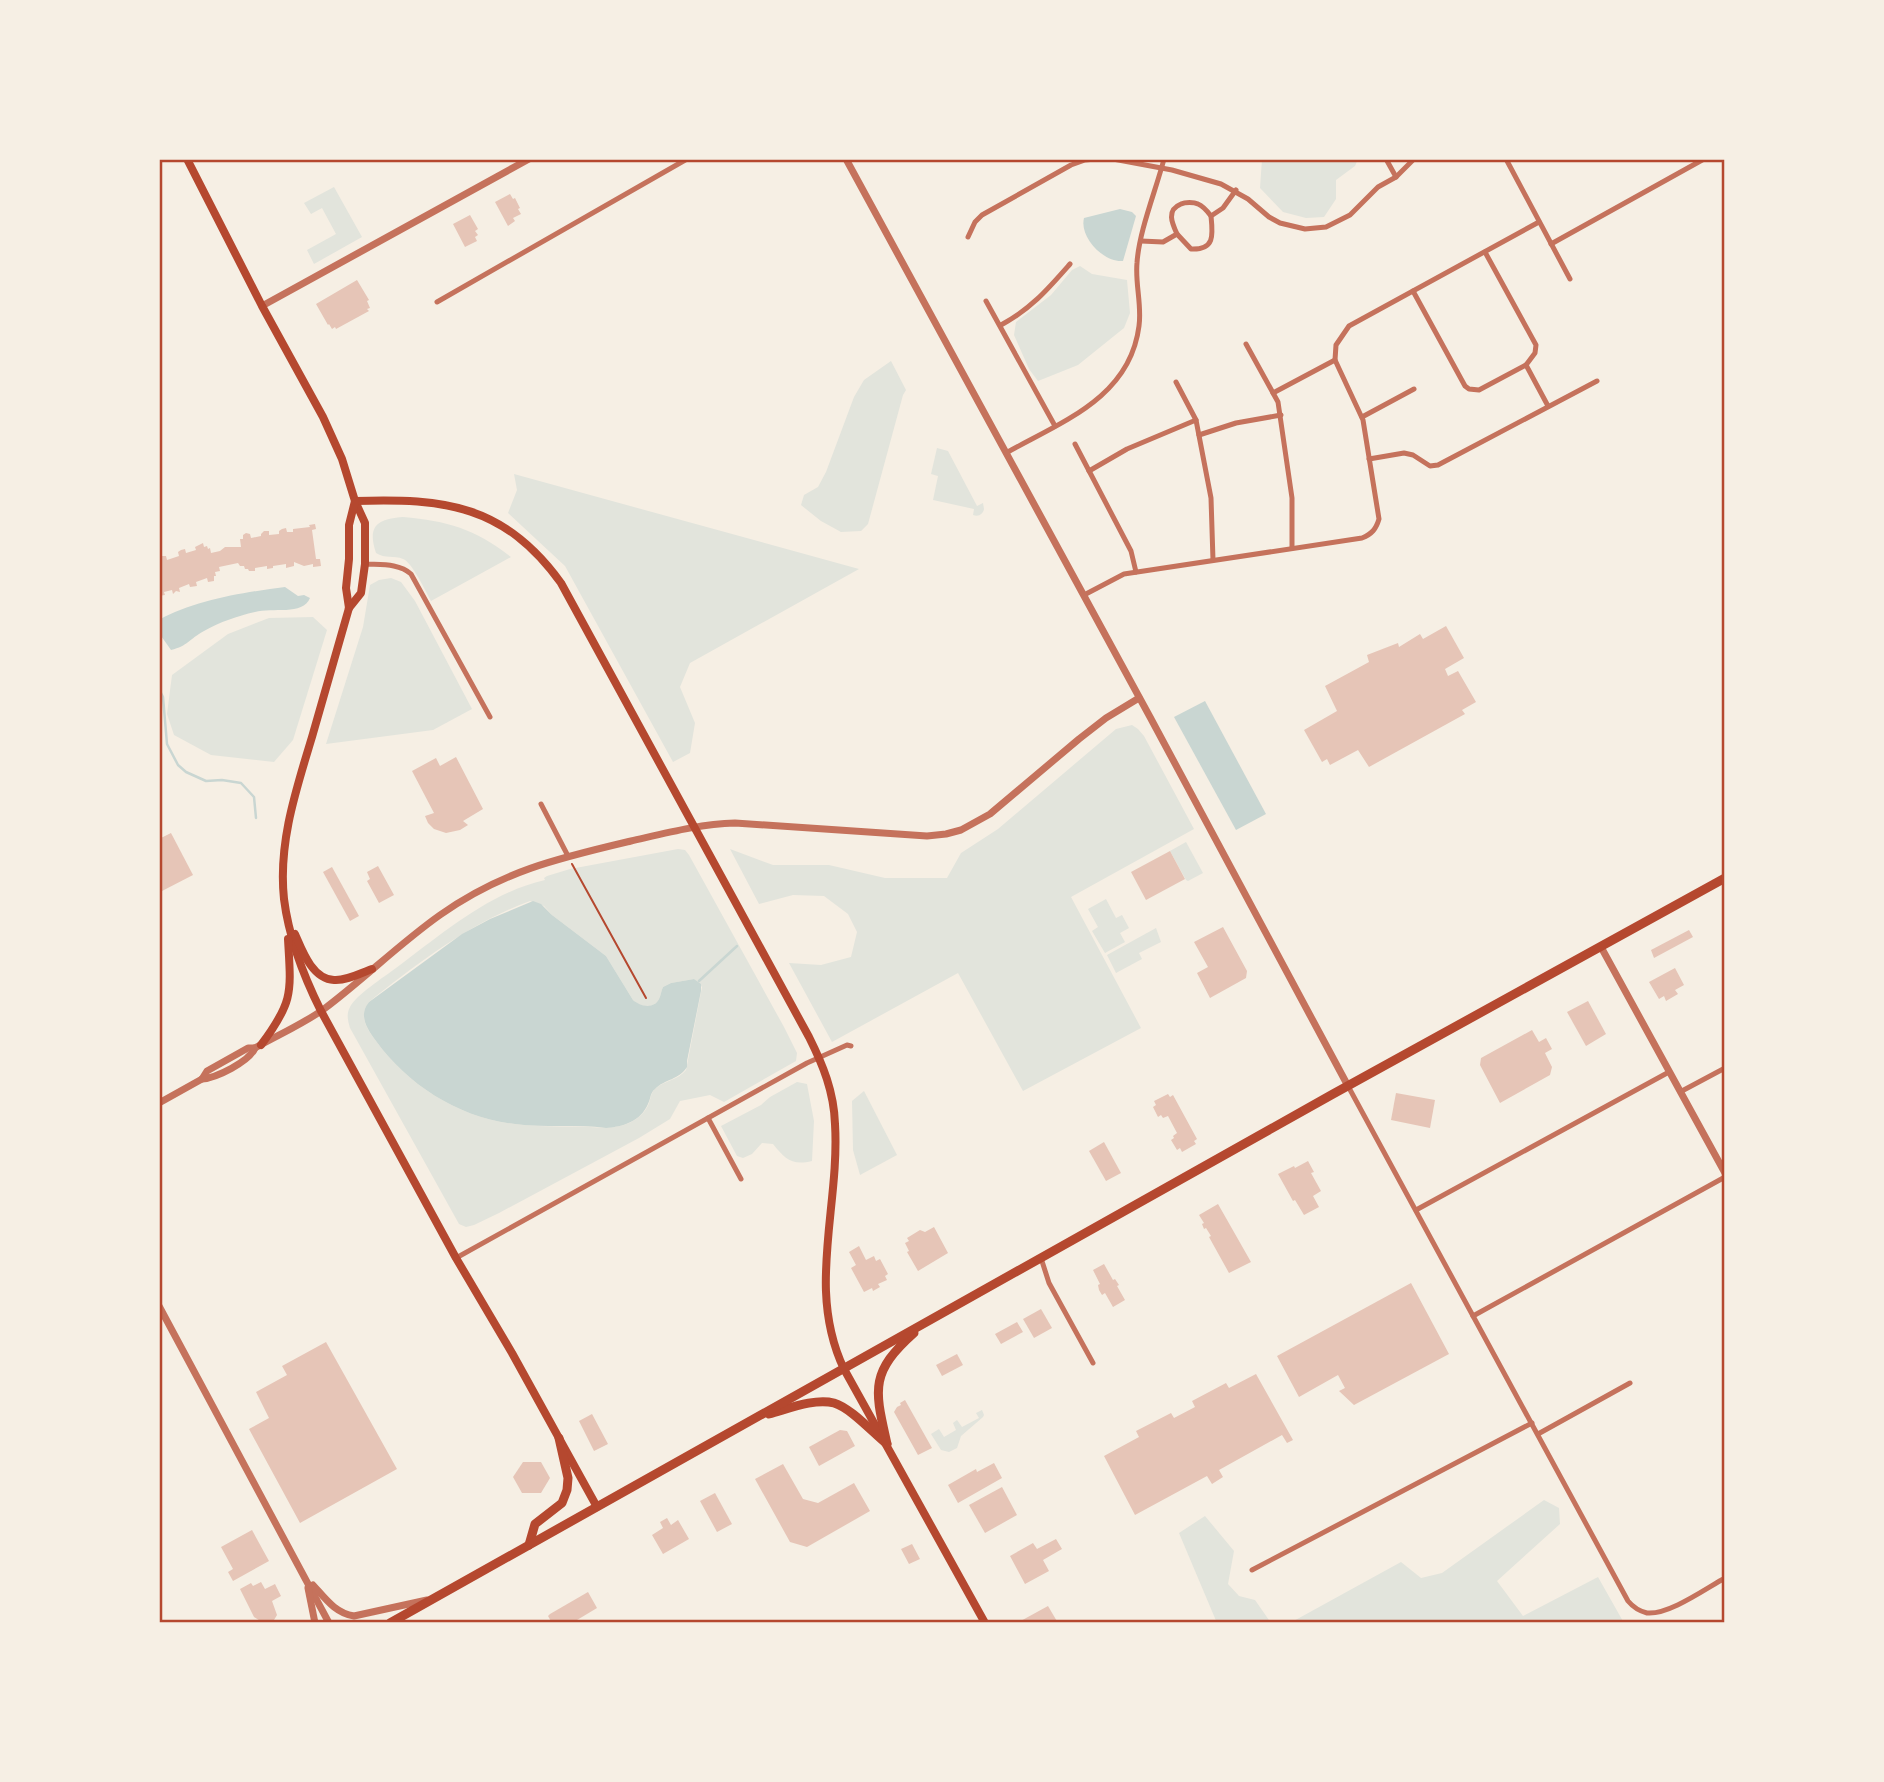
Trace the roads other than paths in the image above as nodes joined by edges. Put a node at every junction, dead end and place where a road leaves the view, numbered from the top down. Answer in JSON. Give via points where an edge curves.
{"nodes":[{"id":1,"x":187,"y":159,"type":"edge"},
{"id":2,"x":529,"y":159,"type":"edge"},
{"id":3,"x":687,"y":159,"type":"edge"},
{"id":4,"x":846,"y":159,"type":"edge"},
{"id":5,"x":1095,"y":159,"type":"edge"},
{"id":6,"x":1113,"y":159,"type":"edge"},
{"id":7,"x":1164,"y":159,"type":"edge"},
{"id":8,"x":1386,"y":159,"type":"edge"},
{"id":9,"x":1506,"y":159,"type":"edge"},
{"id":10,"x":1704,"y":159,"type":"edge"},
{"id":11,"x":1414,"y":160,"type":"edge"},
{"id":12,"x":1162,"y":168,"type":"junction"},
{"id":13,"x":1396,"y":177,"type":"junction"},
{"id":14,"x":1236,"y":190,"type":"junction"},
{"id":15,"x":1211,"y":216,"type":"junction"},
{"id":16,"x":1539,"y":222,"type":"junction"},
{"id":17,"x":1177,"y":234,"type":"junction"},
{"id":18,"x":968,"y":237,"type":"dead end"},
{"id":19,"x":1141,"y":240,"type":"junction"},
{"id":20,"x":1551,"y":244,"type":"junction"},
{"id":21,"x":1485,"y":252,"type":"junction"},
{"id":22,"x":1070,"y":264,"type":"dead end"},
{"id":23,"x":1570,"y":279,"type":"dead end"},
{"id":24,"x":1413,"y":291,"type":"junction"},
{"id":25,"x":986,"y":301,"type":"dead end"},
{"id":26,"x":437,"y":302,"type":"dead end"},
{"id":27,"x":262,"y":306,"type":"junction"},
{"id":28,"x":1001,"y":325,"type":"junction"},
{"id":29,"x":1246,"y":344,"type":"dead end"},
{"id":30,"x":1335,"y":360,"type":"junction"},
{"id":31,"x":1526,"y":365,"type":"junction"},
{"id":32,"x":1597,"y":381,"type":"dead end"},
{"id":33,"x":1176,"y":382,"type":"dead end"},
{"id":34,"x":1414,"y":389,"type":"dead end"},
{"id":35,"x":1273,"y":393,"type":"junction"},
{"id":36,"x":1548,"y":406,"type":"junction"},
{"id":37,"x":1280,"y":415,"type":"junction"},
{"id":38,"x":1362,"y":417,"type":"junction"},
{"id":39,"x":1196,"y":420,"type":"junction"},
{"id":40,"x":1055,"y":426,"type":"junction"},
{"id":41,"x":1199,"y":435,"type":"junction"},
{"id":42,"x":1075,"y":444,"type":"dead end"},
{"id":43,"x":1006,"y":453,"type":"junction"},
{"id":44,"x":1369,"y":459,"type":"junction"},
{"id":45,"x":1089,"y":471,"type":"junction"},
{"id":46,"x":355,"y":502,"type":"junction"},
{"id":47,"x":1292,"y":548,"type":"junction"},
{"id":48,"x":1213,"y":560,"type":"junction"},
{"id":49,"x":365,"y":564,"type":"junction"},
{"id":50,"x":1136,"y":572,"type":"junction"},
{"id":51,"x":1084,"y":595,"type":"junction"},
{"id":52,"x":349,"y":608,"type":"junction"},
{"id":53,"x":1139,"y":698,"type":"junction"},
{"id":54,"x":490,"y":717,"type":"dead end"},
{"id":55,"x":541,"y":804,"type":"dead end"},
{"id":56,"x":695,"y":827,"type":"junction"},
{"id":57,"x":568,"y":856,"type":"junction"},
{"id":58,"x":1725,"y":878,"type":"edge"},
{"id":59,"x":286,"y":915,"type":"junction"},
{"id":60,"x":1601,"y":947,"type":"junction"},
{"id":61,"x":372,"y":969,"type":"junction"},
{"id":62,"x":321,"y":1011,"type":"junction"},
{"id":63,"x":851,"y":1046,"type":"dead end"},
{"id":64,"x":258,"y":1047,"type":"junction"},
{"id":65,"x":819,"y":1057,"type":"junction"},
{"id":66,"x":1725,"y":1068,"type":"edge"},
{"id":67,"x":1669,"y":1072,"type":"junction"},
{"id":68,"x":1348,"y":1086,"type":"junction"},
{"id":69,"x":1680,"y":1092,"type":"junction"},
{"id":70,"x":159,"y":1103,"type":"edge"},
{"id":71,"x":708,"y":1118,"type":"junction"},
{"id":72,"x":1725,"y":1175,"type":"edge"},
{"id":73,"x":741,"y":1180,"type":"dead end"},
{"id":74,"x":1416,"y":1210,"type":"junction"},
{"id":75,"x":456,"y":1258,"type":"junction"},
{"id":76,"x":1041,"y":1258,"type":"junction"},
{"id":77,"x":159,"y":1306,"type":"edge"},
{"id":78,"x":1473,"y":1316,"type":"junction"},
{"id":79,"x":927,"y":1322,"type":"junction"},
{"id":80,"x":1093,"y":1363,"type":"dead end"},
{"id":81,"x":844,"y":1369,"type":"junction"},
{"id":82,"x":1630,"y":1383,"type":"dead end"},
{"id":83,"x":757,"y":1417,"type":"junction"},
{"id":84,"x":1532,"y":1423,"type":"junction"},
{"id":85,"x":1538,"y":1434,"type":"junction"},
{"id":86,"x":559,"y":1437,"type":"junction"},
{"id":87,"x":887,"y":1444,"type":"junction"},
{"id":88,"x":597,"y":1507,"type":"junction"},
{"id":89,"x":529,"y":1545,"type":"junction"},
{"id":90,"x":1252,"y":1570,"type":"dead end"},
{"id":91,"x":305,"y":1577,"type":"junction"},
{"id":92,"x":1725,"y":1578,"type":"edge"},
{"id":93,"x":434,"y":1598,"type":"junction"},
{"id":94,"x":315,"y":1623,"type":"edge"},
{"id":95,"x":330,"y":1623,"type":"edge"},
{"id":96,"x":390,"y":1623,"type":"edge"},
{"id":97,"x":985,"y":1623,"type":"edge"}],
"edges":[{"from":1,"to":27,"type":"main road"},
{"from":2,"to":27,"type":"street"},
{"from":3,"to":26,"type":"street"},
{"from":4,"to":43,"type":"street"},
{"from":5,"to":18,"type":"street","via":[[1071,165],[990,210],[975,222]]},
{"from":6,"to":12,"type":"street"},
{"from":7,"to":12,"type":"street"},
{"from":8,"to":13,"type":"street"},
{"from":9,"to":16,"type":"street"},
{"from":10,"to":20,"type":"street"},
{"from":11,"to":13,"type":"street"},
{"from":12,"to":14,"type":"street"},
{"from":12,"to":19,"type":"street"},
{"from":13,"to":14,"type":"street","via":[[1340,222],[1317,229],[1280,223]]},
{"from":14,"to":15,"type":"street"},
{"from":15,"to":17,"type":"street","via":[[1213,235],[1201,249],[1191,249]]},
{"from":15,"to":17,"type":"street","via":[[1199,204],[1177,205],[1171,218]]},
{"from":16,"to":20,"type":"street"},
{"from":16,"to":21,"type":"street"},
{"from":17,"to":19,"type":"street","via":[[1163,242]]},
{"from":19,"to":40,"type":"street","via":[[1137,261],[1141,313],[1129,361],[1101,397]]},
{"from":20,"to":23,"type":"street"},
{"from":21,"to":24,"type":"street"},
{"from":21,"to":31,"type":"street","via":[[1536,345]]},
{"from":22,"to":28,"type":"street","via":[[1038,300]]},
{"from":24,"to":30,"type":"street","via":[[1349,326],[1335,345]]},
{"from":24,"to":31,"type":"street","via":[[1469,389],[1479,390]]},
{"from":25,"to":28,"type":"street"},
{"from":27,"to":46,"type":"main road","via":[[335,441]]},
{"from":28,"to":40,"type":"street"},
{"from":29,"to":35,"type":"street"},
{"from":30,"to":35,"type":"street"},
{"from":30,"to":38,"type":"street"},
{"from":31,"to":36,"type":"street"},
{"from":32,"to":36,"type":"street"},
{"from":33,"to":39,"type":"street"},
{"from":34,"to":38,"type":"street"},
{"from":35,"to":37,"type":"street"},
{"from":36,"to":44,"type":"street","via":[[1438,465],[1430,466],[1404,453]]},
{"from":37,"to":41,"type":"street"},
{"from":37,"to":47,"type":"street","via":[[1293,498]]},
{"from":38,"to":44,"type":"street"},
{"from":39,"to":41,"type":"street"},
{"from":39,"to":45,"type":"street","via":[[1127,449]]},
{"from":40,"to":43,"type":"street"},
{"from":41,"to":48,"type":"street","via":[[1211,498]]},
{"from":42,"to":45,"type":"street"},
{"from":43,"to":51,"type":"street"},
{"from":44,"to":47,"type":"street","via":[[1379,519],[1373,532],[1362,538]]},
{"from":45,"to":50,"type":"street","via":[[1131,551]]},
{"from":46,"to":49,"type":"main road","via":[[365,523]]},
{"from":46,"to":52,"type":"main road","via":[[345,588]]},
{"from":46,"to":56,"type":"main road","via":[[411,501],[467,509],[516,534],[532,548],[561,583]]},
{"from":47,"to":48,"type":"street"},
{"from":48,"to":50,"type":"street"},
{"from":49,"to":52,"type":"main road","via":[[361,593]]},
{"from":49,"to":54,"type":"street","via":[[396,566],[411,574]]},
{"from":50,"to":51,"type":"street"},
{"from":51,"to":53,"type":"street"},
{"from":52,"to":59,"type":"main road","via":[[289,816],[283,877]]},
{"from":53,"to":56,"type":"street","via":[[1097,725],[990,814],[954,832],[927,836],[735,824]]},
{"from":53,"to":68,"type":"street"},
{"from":55,"to":57,"type":"street"},
{"from":56,"to":57,"type":"street"},
{"from":56,"to":65,"type":"main road"},
{"from":57,"to":61,"type":"street","via":[[483,888]]},
{"from":58,"to":60,"type":"main road"},
{"from":59,"to":61,"type":"main road","via":[[303,952],[325,978],[337,980]]},
{"from":59,"to":62,"type":"main road","via":[[302,971]]},
{"from":59,"to":64,"type":"main road","via":[[289,997],[277,1023]]},
{"from":60,"to":67,"type":"street"},
{"from":60,"to":68,"type":"main road"},
{"from":61,"to":62,"type":"street"},
{"from":62,"to":64,"type":"street"},
{"from":62,"to":75,"type":"main road"},
{"from":63,"to":65,"type":"street"},
{"from":64,"to":70,"type":"street","via":[[218,1064],[202,1079]]},
{"from":65,"to":71,"type":"street"},
{"from":65,"to":81,"type":"main road","via":[[830,1088],[836,1138],[825,1300],[831,1337]]},
{"from":66,"to":69,"type":"street"},
{"from":67,"to":69,"type":"street"},
{"from":67,"to":74,"type":"street"},
{"from":68,"to":74,"type":"street"},
{"from":68,"to":76,"type":"main road"},
{"from":69,"to":72,"type":"street"},
{"from":71,"to":73,"type":"street"},
{"from":71,"to":75,"type":"street"},
{"from":72,"to":78,"type":"street"},
{"from":74,"to":78,"type":"street"},
{"from":75,"to":86,"type":"main road"},
{"from":76,"to":79,"type":"main road"},
{"from":76,"to":80,"type":"street","via":[[1049,1283]]},
{"from":77,"to":91,"type":"street"},
{"from":78,"to":84,"type":"street"},
{"from":79,"to":81,"type":"main road"},
{"from":79,"to":87,"type":"main road","via":[[892,1356],[881,1375],[877,1397]]},
{"from":81,"to":83,"type":"main road"},
{"from":81,"to":87,"type":"main road"},
{"from":82,"to":85,"type":"street"},
{"from":83,"to":87,"type":"main road","via":[[831,1402]]},
{"from":83,"to":88,"type":"main road"},
{"from":84,"to":85,"type":"street"},
{"from":84,"to":90,"type":"street"},
{"from":85,"to":92,"type":"street","via":[[1625,1597],[1636,1609],[1657,1612]]},
{"from":86,"to":88,"type":"main road"},
{"from":86,"to":89,"type":"main road","via":[[567,1490],[562,1503],[535,1524]]},
{"from":87,"to":97,"type":"main road"},
{"from":88,"to":89,"type":"main road"},
{"from":89,"to":93,"type":"main road"},
{"from":91,"to":93,"type":"street","via":[[348,1615]]},
{"from":91,"to":94,"type":"street"},
{"from":91,"to":95,"type":"street"},
{"from":93,"to":96,"type":"main road"}]}
